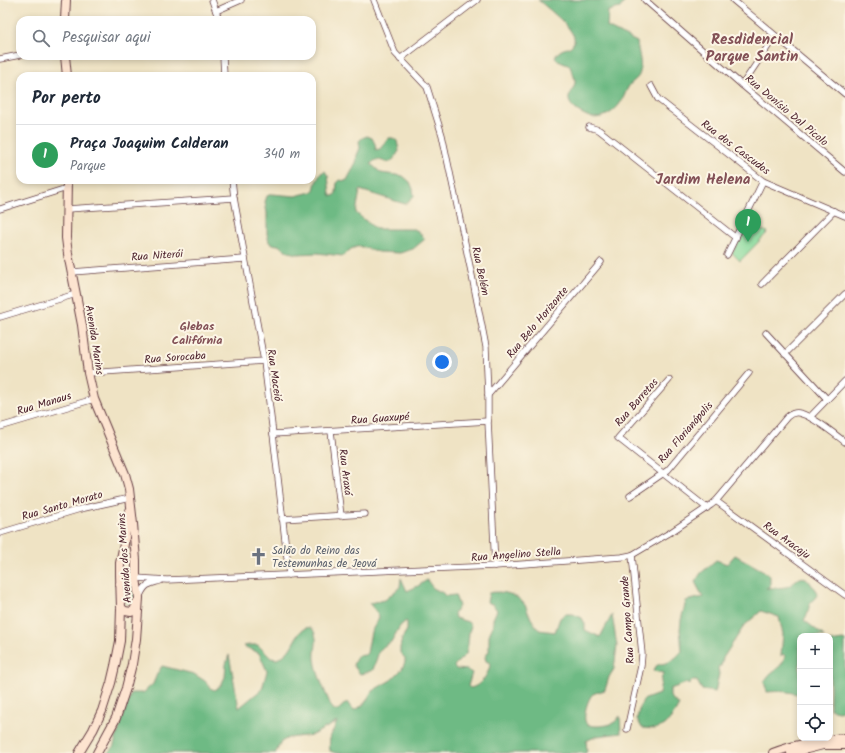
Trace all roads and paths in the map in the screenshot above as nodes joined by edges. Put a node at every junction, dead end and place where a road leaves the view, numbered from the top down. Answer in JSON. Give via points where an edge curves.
{"nodes":[{"id":1,"x":66,"y":0,"type":"edge"},
{"id":2,"x":212,"y":0,"type":"edge"},
{"id":3,"x":241,"y":0,"type":"edge"},
{"id":4,"x":374,"y":0,"type":"edge"},
{"id":5,"x":477,"y":0,"type":"edge"},
{"id":6,"x":645,"y":0,"type":"edge"},
{"id":7,"x":733,"y":0,"type":"edge"},
{"id":8,"x":216,"y":11,"type":"junction"},
{"id":9,"x":65,"y":16,"type":"edge"},
{"id":10,"x":218,"y":16,"type":"edge"},
{"id":11,"x":775,"y":36,"type":"junction"},
{"id":12,"x":16,"y":56,"type":"edge"},
{"id":13,"x":0,"y":59,"type":"edge"},
{"id":14,"x":400,"y":59,"type":"junction"},
{"id":15,"x":65,"y":60,"type":"edge"},
{"id":16,"x":223,"y":60,"type":"edge"},
{"id":17,"x":67,"y":72,"type":"edge"},
{"id":18,"x":224,"y":72,"type":"edge"},
{"id":19,"x":742,"y":85,"type":"junction"},
{"id":20,"x":651,"y":86,"type":"dead end"},
{"id":21,"x":845,"y":94,"type":"edge"},
{"id":22,"x":590,"y":127,"type":"dead end"},
{"id":23,"x":845,"y":172,"type":"edge"},
{"id":24,"x":763,"y":181,"type":"junction"},
{"id":25,"x":67,"y":184,"type":"edge"},
{"id":26,"x":232,"y":184,"type":"edge"},
{"id":27,"x":234,"y":198,"type":"junction"},
{"id":28,"x":0,"y":209,"type":"edge"},
{"id":29,"x":67,"y":209,"type":"junction"},
{"id":30,"x":834,"y":211,"type":"junction"},
{"id":31,"x":845,"y":216,"type":"edge"},
{"id":32,"x":736,"y":238,"type":"junction"},
{"id":33,"x":727,"y":255,"type":"dead end"},
{"id":34,"x":244,"y":259,"type":"junction"},
{"id":35,"x":601,"y":262,"type":"dead end"},
{"id":36,"x":72,"y":272,"type":"junction"},
{"id":37,"x":762,"y":284,"type":"dead end"},
{"id":38,"x":76,"y":294,"type":"junction"},
{"id":39,"x":845,"y":294,"type":"edge"},
{"id":40,"x":0,"y":317,"type":"edge"},
{"id":41,"x":766,"y":333,"type":"dead end"},
{"id":42,"x":785,"y":354,"type":"junction"},
{"id":43,"x":264,"y":361,"type":"junction"},
{"id":44,"x":88,"y":373,"type":"junction"},
{"id":45,"x":749,"y":373,"type":"dead end"},
{"id":46,"x":669,"y":380,"type":"dead end"},
{"id":47,"x":845,"y":381,"type":"edge"},
{"id":48,"x":488,"y":395,"type":"junction"},
{"id":49,"x":94,"y":399,"type":"junction"},
{"id":50,"x":827,"y":399,"type":"junction"},
{"id":51,"x":810,"y":417,"type":"junction"},
{"id":52,"x":488,"y":421,"type":"junction"},
{"id":53,"x":0,"y":427,"type":"edge"},
{"id":54,"x":331,"y":431,"type":"junction"},
{"id":55,"x":273,"y":434,"type":"junction"},
{"id":56,"x":845,"y":442,"type":"edge"},
{"id":57,"x":662,"y":473,"type":"junction"},
{"id":58,"x":630,"y":496,"type":"dead end"},
{"id":59,"x":130,"y":498,"type":"junction"},
{"id":60,"x":716,"y":500,"type":"junction"},
{"id":61,"x":707,"y":508,"type":"junction"},
{"id":62,"x":365,"y":514,"type":"dead end"},
{"id":63,"x":341,"y":516,"type":"junction"},
{"id":64,"x":282,"y":519,"type":"junction"},
{"id":65,"x":0,"y":534,"type":"edge"},
{"id":66,"x":632,"y":555,"type":"junction"},
{"id":67,"x":495,"y":566,"type":"junction"},
{"id":68,"x":289,"y":575,"type":"junction"},
{"id":69,"x":136,"y":578,"type":"junction"},
{"id":70,"x":167,"y":580,"type":"junction"},
{"id":71,"x":120,"y":584,"type":"junction"},
{"id":72,"x":845,"y":595,"type":"edge"},
{"id":73,"x":139,"y":598,"type":"junction"},
{"id":74,"x":121,"y":608,"type":"junction"},
{"id":75,"x":627,"y":729,"type":"dead end"},
{"id":76,"x":845,"y":738,"type":"edge"},
{"id":77,"x":845,"y":745,"type":"edge"},
{"id":78,"x":79,"y":753,"type":"edge"},
{"id":79,"x":97,"y":753,"type":"edge"},
{"id":80,"x":773,"y":753,"type":"edge"},
{"id":81,"x":791,"y":753,"type":"edge"}],
"edges":[{"from":1,"to":9,"type":"street"},
{"from":2,"to":8,"type":"street"},
{"from":3,"to":8,"type":"street"},
{"from":4,"to":14,"type":"street","name":"Rua Belém","via":[[395,53]]},
{"from":5,"to":14,"type":"street"},
{"from":6,"to":19,"type":"street","name":"Rua Donísio Dal Picolo"},
{"from":7,"to":11,"type":"street"},
{"from":8,"to":10,"type":"street"},
{"from":11,"to":19,"type":"street"},
{"from":11,"to":21,"type":"street"},
{"from":12,"to":13,"type":"street"},
{"from":14,"to":48,"type":"street","name":"Rua Belém","via":[[427,86],[442,136],[486,347]]},
{"from":15,"to":17,"type":"street"},
{"from":16,"to":18,"type":"street"},
{"from":19,"to":23,"type":"street","name":"Rua Donísio Dal Picolo"},
{"from":20,"to":24,"type":"street","name":"Rua dos Cascudos","via":[[658,99]]},
{"from":22,"to":32,"type":"street","via":[[599,130]]},
{"from":24,"to":30,"type":"street","name":"Rua dos Cascudos"},
{"from":24,"to":32,"type":"street"},
{"from":25,"to":28,"type":"street"},
{"from":25,"to":29,"type":"street","name":"Avenida Marins"},
{"from":26,"to":27,"type":"street","name":"Rua Maceió"},
{"from":27,"to":29,"type":"street"},
{"from":27,"to":34,"type":"street","name":"Rua Maceió"},
{"from":29,"to":36,"type":"street","name":"Avenida Marins","via":[[66,238]]},
{"from":30,"to":31,"type":"street","name":"Rua dos Cascudos"},
{"from":30,"to":37,"type":"street"},
{"from":32,"to":33,"type":"street"},
{"from":34,"to":36,"type":"street","name":"Rua Niterói"},
{"from":34,"to":43,"type":"street","name":"Rua Maceió"},
{"from":35,"to":48,"type":"street","name":"Rua Belo Horizonte"},
{"from":36,"to":38,"type":"street","name":"Avenida Marins"},
{"from":38,"to":40,"type":"street"},
{"from":38,"to":44,"type":"street","name":"Avenida Marins"},
{"from":39,"to":42,"type":"street"},
{"from":41,"to":42,"type":"street"},
{"from":42,"to":50,"type":"street"},
{"from":43,"to":44,"type":"street","name":"Rua Sorocaba"},
{"from":43,"to":55,"type":"street","name":"Rua Maceió"},
{"from":44,"to":49,"type":"street","name":"Avenida Marins"},
{"from":45,"to":57,"type":"street","name":"Rua Florianópolis","via":[[668,470]]},
{"from":46,"to":57,"type":"street","name":"Rua Barretos","via":[[618,438]]},
{"from":47,"to":50,"type":"street"},
{"from":48,"to":52,"type":"street","name":"Rua Belém"},
{"from":49,"to":53,"type":"street","name":"Rua Manaus"},
{"from":49,"to":59,"type":"street","name":"Avenida Marins","via":[[125,474]]},
{"from":50,"to":51,"type":"street"},
{"from":51,"to":56,"type":"street"},
{"from":51,"to":60,"type":"street","name":"Rua Angelino Stella","via":[[797,413],[787,417]]},
{"from":52,"to":54,"type":"street","name":"Rua Guaxupé"},
{"from":52,"to":67,"type":"street","name":"Rua Belém"},
{"from":54,"to":55,"type":"street","name":"Rua Guaxupé"},
{"from":54,"to":63,"type":"street","name":"Rua Araxá"},
{"from":55,"to":64,"type":"street","name":"Rua Maceió"},
{"from":57,"to":58,"type":"street","name":"Rua Florianópolis"},
{"from":57,"to":61,"type":"street"},
{"from":59,"to":65,"type":"street","name":"Rua Santo Morato","via":[[80,509]]},
{"from":59,"to":69,"type":"street","name":"Avenida dos Marins"},
{"from":59,"to":71,"type":"street","name":"Avenida dos Marins","via":[[120,563]]},
{"from":60,"to":61,"type":"street","name":"Rua Angelino Stella"},
{"from":60,"to":72,"type":"street","name":"Rua Aracaju"},
{"from":61,"to":66,"type":"street","name":"Rua Angelino Stella"},
{"from":62,"to":63,"type":"street"},
{"from":63,"to":64,"type":"street"},
{"from":64,"to":68,"type":"street","name":"Rua Maceió"},
{"from":66,"to":67,"type":"street","name":"Rua Angelino Stella"},
{"from":66,"to":75,"type":"street","name":"Rua Campo Grande","via":[[642,666]]},
{"from":67,"to":68,"type":"street","name":"Rua Angelino Stella"},
{"from":68,"to":70,"type":"street","name":"Rua Angelino Stella"},
{"from":69,"to":70,"type":"street"},
{"from":69,"to":71,"type":"street","via":[[127,579]]},
{"from":69,"to":73,"type":"street","name":"Avenida dos Marins"},
{"from":70,"to":73,"type":"street","via":[[143,588]]},
{"from":71,"to":74,"type":"street","name":"Avenida dos Marins"},
{"from":73,"to":74,"type":"street","via":[[134,611],[125,611]]},
{"from":73,"to":79,"type":"street","name":"Avenida dos Marins","via":[[136,639],[126,688],[116,718]]},
{"from":74,"to":78,"type":"street","name":"Avenida dos Marins","via":[[120,641],[111,683],[102,711]]},
{"from":76,"to":80,"type":"street","via":[[799,745]]},
{"from":77,"to":81,"type":"street","via":[[823,746]]}]}
